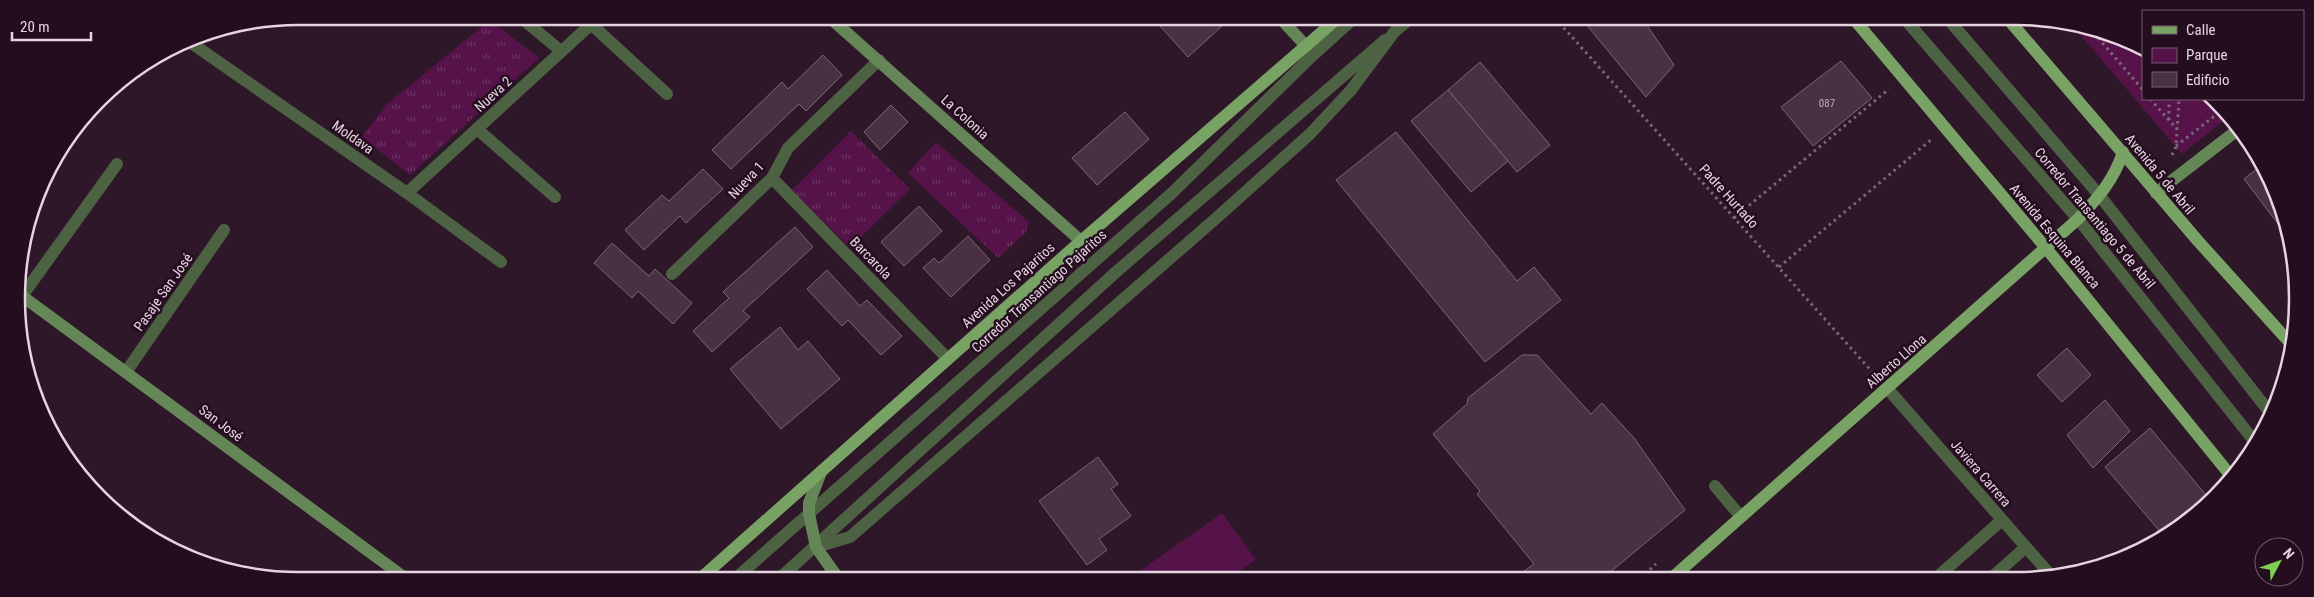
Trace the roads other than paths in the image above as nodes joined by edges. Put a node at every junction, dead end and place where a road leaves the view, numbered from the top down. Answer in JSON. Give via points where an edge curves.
{"nodes":[{"id":1,"x":531,"y":25,"type":"edge"},
{"id":2,"x":590,"y":25,"type":"edge"},
{"id":3,"x":600,"y":25,"type":"edge"},
{"id":4,"x":838,"y":25,"type":"edge"},
{"id":5,"x":1286,"y":25,"type":"edge"},
{"id":6,"x":1330,"y":25,"type":"edge"},
{"id":7,"x":1346,"y":25,"type":"edge"},
{"id":8,"x":1403,"y":25,"type":"edge"},
{"id":9,"x":1859,"y":25,"type":"edge"},
{"id":10,"x":1910,"y":25,"type":"edge"},
{"id":11,"x":1954,"y":25,"type":"edge"},
{"id":12,"x":2013,"y":25,"type":"edge"},
{"id":13,"x":1395,"y":32,"type":"junction"},
{"id":14,"x":195,"y":46,"type":"edge"},
{"id":15,"x":1306,"y":46,"type":"junction"},
{"id":16,"x":561,"y":51,"type":"junction"},
{"id":17,"x":879,"y":60,"type":"junction"},
{"id":18,"x":667,"y":94,"type":"dead end"},
{"id":19,"x":477,"y":129,"type":"junction"},
{"id":20,"x":2233,"y":133,"type":"edge"},
{"id":21,"x":2123,"y":152,"type":"junction"},
{"id":22,"x":117,"y":164,"type":"dead end"},
{"id":23,"x":772,"y":178,"type":"junction"},
{"id":24,"x":407,"y":193,"type":"junction"},
{"id":25,"x":2156,"y":193,"type":"junction"},
{"id":26,"x":2100,"y":196,"type":"junction"},
{"id":27,"x":555,"y":197,"type":"dead end"},
{"id":28,"x":2078,"y":219,"type":"junction"},
{"id":29,"x":224,"y":230,"type":"dead end"},
{"id":30,"x":1081,"y":241,"type":"junction"},
{"id":31,"x":2046,"y":248,"type":"junction"},
{"id":32,"x":501,"y":262,"type":"dead end"},
{"id":33,"x":672,"y":274,"type":"dead end"},
{"id":34,"x":26,"y":287,"type":"edge"},
{"id":35,"x":25,"y":299,"type":"edge"},
{"id":36,"x":2286,"y":339,"type":"edge"},
{"id":37,"x":948,"y":359,"type":"junction"},
{"id":38,"x":126,"y":372,"type":"junction"},
{"id":39,"x":1887,"y":388,"type":"junction"},
{"id":40,"x":2266,"y":408,"type":"edge"},
{"id":41,"x":2251,"y":436,"type":"edge"},
{"id":42,"x":2227,"y":471,"type":"edge"},
{"id":43,"x":821,"y":472,"type":"junction"},
{"id":44,"x":1715,"y":486,"type":"dead end"},
{"id":45,"x":809,"y":514,"type":"junction"},
{"id":46,"x":1741,"y":517,"type":"junction"},
{"id":47,"x":2002,"y":520,"type":"junction"},
{"id":48,"x":816,"y":548,"type":"junction"},
{"id":49,"x":2026,"y":548,"type":"junction"},
{"id":50,"x":2045,"y":570,"type":"edge"},
{"id":51,"x":397,"y":572,"type":"edge"},
{"id":52,"x":708,"y":572,"type":"edge"},
{"id":53,"x":743,"y":572,"type":"edge"},
{"id":54,"x":787,"y":572,"type":"edge"},
{"id":55,"x":833,"y":572,"type":"edge"},
{"id":56,"x":1679,"y":572,"type":"edge"},
{"id":57,"x":1943,"y":572,"type":"edge"},
{"id":58,"x":1998,"y":572,"type":"edge"}],
"edges":[{"from":1,"to":16,"type":"street"},
{"from":2,"to":16,"type":"street","name":"Nueva 2"},
{"from":3,"to":18,"type":"street"},
{"from":4,"to":17,"type":"street","name":"La Colonia"},
{"from":5,"to":15,"type":"street"},
{"from":6,"to":15,"type":"main road","name":"Avenida Los Pajaritos"},
{"from":7,"to":45,"type":"street","name":"Corredor Transantiago Pajaritos","via":[[1172,193]]},
{"from":8,"to":13,"type":"street"},
{"from":9,"to":31,"type":"main road","name":"Avenida Esquina Blanca"},
{"from":10,"to":28,"type":"street","name":"Corredor Transantiago 5 de Abril"},
{"from":11,"to":26,"type":"street","name":"Corredor Transantiago 5 de Abril"},
{"from":12,"to":21,"type":"main road","name":"Avenida 5 de Abril"},
{"from":13,"to":48,"type":"street","via":[[1116,272]]},
{"from":13,"to":48,"type":"street","via":[[1351,90],[1310,134],[1220,215],[850,536]]},
{"from":14,"to":24,"type":"street","name":"Moldava"},
{"from":15,"to":30,"type":"main road","name":"Avenida Los Pajaritos"},
{"from":16,"to":19,"type":"street","name":"Nueva 2"},
{"from":17,"to":23,"type":"street","name":"Nueva 1","via":[[788,148]]},
{"from":17,"to":30,"type":"street","name":"La Colonia"},
{"from":19,"to":24,"type":"street","name":"Nueva 2"},
{"from":19,"to":27,"type":"street"},
{"from":20,"to":25,"type":"street"},
{"from":21,"to":25,"type":"main road","name":"Avenida 5 de Abril"},
{"from":21,"to":26,"type":"main road","name":"Alberto Llona","via":[[2117,171]]},
{"from":22,"to":34,"type":"street"},
{"from":23,"to":33,"type":"street","name":"Nueva 1"},
{"from":23,"to":37,"type":"street","name":"Barcarola"},
{"from":24,"to":32,"type":"street","name":"Moldava"},
{"from":25,"to":36,"type":"main road","name":"Avenida 5 de Abril"},
{"from":26,"to":28,"type":"main road","name":"Alberto Llona"},
{"from":26,"to":40,"type":"street","name":"Corredor Transantiago 5 de Abril"},
{"from":28,"to":31,"type":"main road","name":"Alberto Llona"},
{"from":28,"to":41,"type":"street","name":"Corredor Transantiago 5 de Abril"},
{"from":29,"to":38,"type":"street","name":"Pasaje San José"},
{"from":30,"to":37,"type":"main road","name":"Avenida Los Pajaritos"},
{"from":31,"to":39,"type":"main road","name":"Alberto Llona"},
{"from":31,"to":42,"type":"main road","name":"Avenida Esquina Blanca"},
{"from":35,"to":38,"type":"street","name":"San José"},
{"from":37,"to":43,"type":"main road","name":"Avenida Los Pajaritos"},
{"from":38,"to":51,"type":"street","name":"San José"},
{"from":39,"to":46,"type":"main road","name":"Alberto Llona"},
{"from":39,"to":47,"type":"street","name":"Javiera Carrera"},
{"from":43,"to":45,"type":"street","via":[[811,497]]},
{"from":43,"to":52,"type":"main road","name":"Avenida Los Pajaritos"},
{"from":44,"to":46,"type":"street"},
{"from":45,"to":48,"type":"street"},
{"from":45,"to":53,"type":"street","name":"Corredor Transantiago Pajaritos"},
{"from":46,"to":56,"type":"main road","name":"Alberto Llona"},
{"from":47,"to":49,"type":"street","name":"Javiera Carrera"},
{"from":47,"to":57,"type":"street"},
{"from":48,"to":54,"type":"street"},
{"from":48,"to":55,"type":"street"},
{"from":49,"to":50,"type":"street","name":"Javiera Carrera"},
{"from":49,"to":58,"type":"street"}]}
